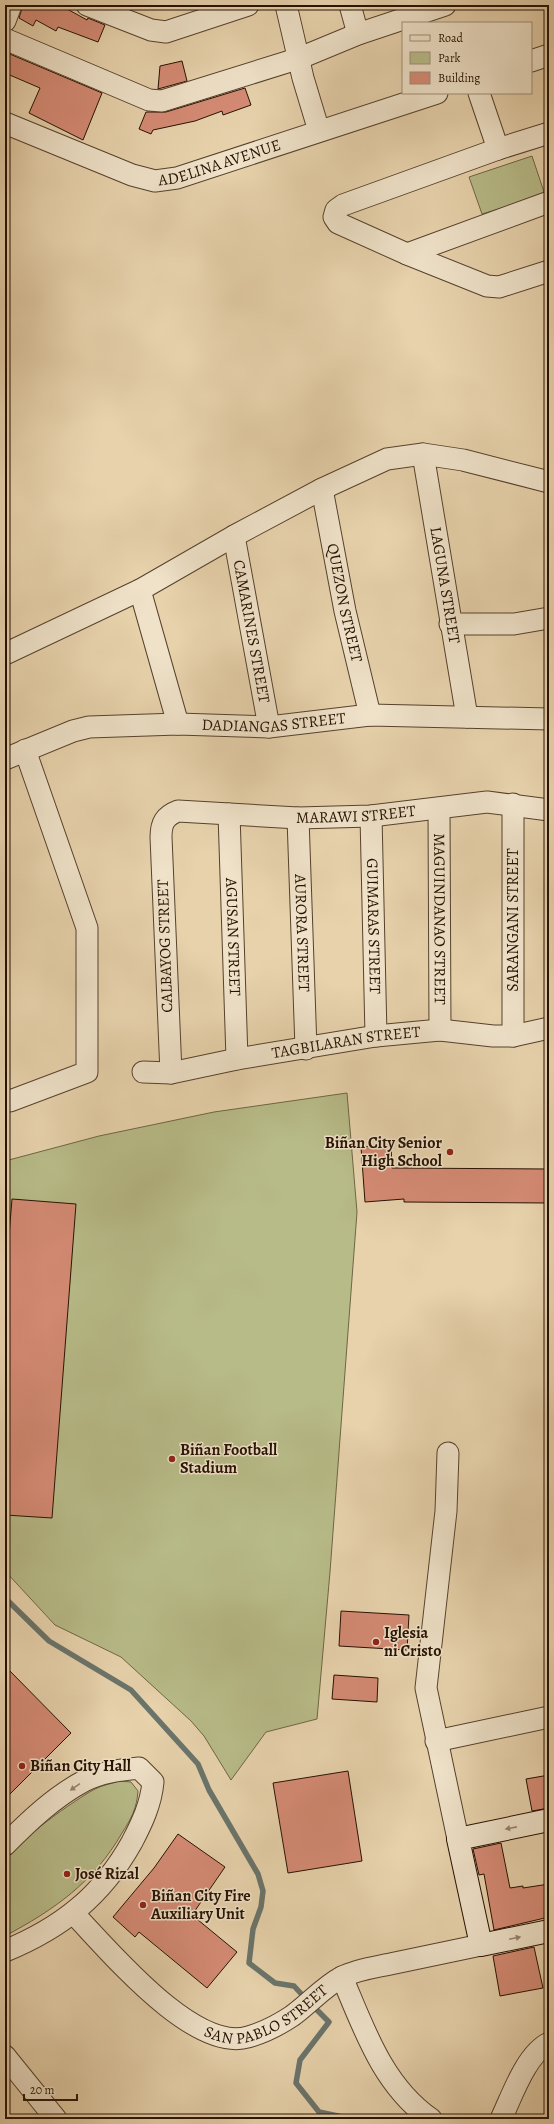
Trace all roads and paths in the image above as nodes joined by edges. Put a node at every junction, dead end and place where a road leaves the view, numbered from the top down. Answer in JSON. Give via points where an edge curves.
{"nodes":[{"id":1,"x":11,"y":5,"type":"edge"},
{"id":2,"x":87,"y":5,"type":"edge"},
{"id":3,"x":248,"y":5,"type":"edge"},
{"id":4,"x":286,"y":5,"type":"edge"},
{"id":5,"x":350,"y":5,"type":"edge"},
{"id":6,"x":445,"y":5,"type":"edge"},
{"id":7,"x":420,"y":9,"type":"edge"},
{"id":8,"x":5,"y":21,"type":"edge"},
{"id":9,"x":358,"y":34,"type":"junction"},
{"id":10,"x":5,"y":39,"type":"edge"},
{"id":11,"x":549,"y":55,"type":"edge"},
{"id":12,"x":300,"y":58,"type":"junction"},
{"id":13,"x":532,"y":61,"type":"edge"},
{"id":14,"x":434,"y":94,"type":"edge"},
{"id":15,"x":479,"y":94,"type":"edge"},
{"id":16,"x":5,"y":123,"type":"edge"},
{"id":17,"x":319,"y":132,"type":"junction"},
{"id":18,"x":549,"y":133,"type":"edge"},
{"id":19,"x":498,"y":149,"type":"junction"},
{"id":20,"x":549,"y":202,"type":"edge"},
{"id":21,"x":407,"y":254,"type":"junction"},
{"id":22,"x":549,"y":271,"type":"edge"},
{"id":23,"x":423,"y":454,"type":"junction"},
{"id":24,"x":549,"y":482,"type":"edge"},
{"id":25,"x":322,"y":489,"type":"junction"},
{"id":26,"x":234,"y":536,"type":"junction"},
{"id":27,"x":140,"y":590,"type":"junction"},
{"id":28,"x":549,"y":618,"type":"edge"},
{"id":29,"x":450,"y":624,"type":"junction"},
{"id":30,"x":5,"y":654,"type":"edge"},
{"id":31,"x":370,"y":715,"type":"junction"},
{"id":32,"x":467,"y":717,"type":"junction"},
{"id":33,"x":549,"y":719,"type":"edge"},
{"id":34,"x":178,"y":724,"type":"junction"},
{"id":35,"x":269,"y":727,"type":"junction"},
{"id":36,"x":25,"y":750,"type":"junction"},
{"id":37,"x":5,"y":759,"type":"edge"},
{"id":38,"x":512,"y":804,"type":"junction"},
{"id":39,"x":439,"y":809,"type":"junction"},
{"id":40,"x":549,"y":810,"type":"edge"},
{"id":41,"x":229,"y":814,"type":"junction"},
{"id":42,"x":371,"y":816,"type":"junction"},
{"id":43,"x":298,"y":818,"type":"junction"},
{"id":44,"x":164,"y":819,"type":"joint"},
{"id":45,"x":549,"y":1028,"type":"edge"},
{"id":46,"x":440,"y":1030,"type":"junction"},
{"id":47,"x":376,"y":1036,"type":"junction"},
{"id":48,"x":513,"y":1036,"type":"junction"},
{"id":49,"x":306,"y":1049,"type":"junction"},
{"id":50,"x":237,"y":1059,"type":"junction"},
{"id":51,"x":143,"y":1072,"type":"dead end"},
{"id":52,"x":170,"y":1073,"type":"junction"},
{"id":53,"x":5,"y":1101,"type":"edge"},
{"id":54,"x":448,"y":1453,"type":"dead end"},
{"id":55,"x":549,"y":1717,"type":"edge"},
{"id":56,"x":436,"y":1741,"type":"junction"},
{"id":57,"x":549,"y":1820,"type":"edge"},
{"id":58,"x":458,"y":1839,"type":"junction"},
{"id":59,"x":5,"y":1845,"type":"edge"},
{"id":60,"x":74,"y":1913,"type":"junction"},
{"id":61,"x":549,"y":1931,"type":"edge"},
{"id":62,"x":481,"y":1945,"type":"junction"},
{"id":63,"x":5,"y":1951,"type":"edge"},
{"id":64,"x":334,"y":1983,"type":"junction"},
{"id":65,"x":549,"y":2043,"type":"edge"},
{"id":66,"x":5,"y":2056,"type":"edge"},
{"id":67,"x":56,"y":2119,"type":"edge"},
{"id":68,"x":431,"y":2119,"type":"edge"},
{"id":69,"x":501,"y":2119,"type":"edge"}],
"edges":[{"from":1,"to":8,"type":"street"},
{"from":2,"to":3,"type":"street","via":[[151,30],[166,32]]},
{"from":4,"to":12,"type":"street"},
{"from":5,"to":9,"type":"street"},
{"from":6,"to":7,"type":"street"},
{"from":7,"to":9,"type":"street"},
{"from":9,"to":12,"type":"street"},
{"from":10,"to":12,"type":"street","via":[[149,100],[162,101]]},
{"from":11,"to":13,"type":"street"},
{"from":12,"to":17,"type":"street","via":[[303,78]]},
{"from":14,"to":17,"type":"street","name":"ADELINA AVENUE"},
{"from":15,"to":19,"type":"street"},
{"from":16,"to":17,"type":"street","name":"ADELINA AVENUE","via":[[132,175],[155,181],[177,178]]},
{"from":18,"to":19,"type":"street"},
{"from":19,"to":21,"type":"street","via":[[343,204],[336,210],[334,217],[338,223]]},
{"from":20,"to":21,"type":"street"},
{"from":21,"to":22,"type":"street","via":[[487,286],[499,287]]},
{"from":23,"to":24,"type":"street","via":[[463,460]]},
{"from":23,"to":25,"type":"street","via":[[387,459]]},
{"from":23,"to":29,"type":"street","name":"LAGUNA STREET"},
{"from":25,"to":26,"type":"street"},
{"from":25,"to":31,"type":"street","name":"QUEZON STREET","via":[[345,612]]},
{"from":26,"to":27,"type":"street"},
{"from":26,"to":35,"type":"street","name":"CAMARINES STREET"},
{"from":27,"to":30,"type":"street"},
{"from":27,"to":34,"type":"street"},
{"from":28,"to":29,"type":"street","via":[[514,624]]},
{"from":29,"to":32,"type":"street","name":"LAGUNA STREET"},
{"from":31,"to":32,"type":"street","name":"DADIANGAS STREET"},
{"from":31,"to":35,"type":"street","name":"DADIANGAS STREET"},
{"from":32,"to":33,"type":"street","name":"DADIANGAS STREET"},
{"from":34,"to":35,"type":"street","name":"DADIANGAS STREET"},
{"from":34,"to":36,"type":"street","name":"DADIANGAS STREET","via":[[89,727]]},
{"from":36,"to":37,"type":"street","name":"DADIANGAS STREET"},
{"from":36,"to":53,"type":"street","via":[[87,928],[87,1072]]},
{"from":38,"to":39,"type":"street","name":"MARAWI STREET","via":[[487,802]]},
{"from":38,"to":40,"type":"street","name":"MARAWI STREET"},
{"from":38,"to":48,"type":"street","name":"SARANGANI STREET"},
{"from":39,"to":42,"type":"street","name":"MARAWI STREET"},
{"from":39,"to":46,"type":"street","name":"MAGUINDANAO STREET"},
{"from":41,"to":43,"type":"street","name":"MARAWI STREET"},
{"from":41,"to":44,"type":"street","name":"MARAWI STREET","via":[[178,811]]},
{"from":41,"to":50,"type":"street","name":"AGUSAN STREET"},
{"from":42,"to":43,"type":"street","name":"MARAWI STREET"},
{"from":42,"to":47,"type":"street","name":"GUIMARAS STREET"},
{"from":43,"to":49,"type":"street","name":"AURORA STREET"},
{"from":44,"to":52,"type":"street","name":"CALBAYOG STREET","via":[[161,837]]},
{"from":45,"to":48,"type":"street","name":"TAGBILARAN STREET"},
{"from":46,"to":47,"type":"street","name":"TAGBILARAN STREET"},
{"from":46,"to":48,"type":"street","name":"TAGBILARAN STREET"},
{"from":47,"to":49,"type":"street","name":"TAGBILARAN STREET"},
{"from":49,"to":50,"type":"street","name":"TAGBILARAN STREET"},
{"from":50,"to":52,"type":"street","name":"TAGBILARAN STREET"},
{"from":51,"to":52,"type":"street","name":"TAGBILARAN STREET"},
{"from":54,"to":56,"type":"street","via":[[445,1519],[426,1688]]},
{"from":55,"to":56,"type":"street"},
{"from":56,"to":58,"type":"street"},
{"from":57,"to":58,"type":"street","one_way":true},
{"from":58,"to":62,"type":"street"},
{"from":60,"to":59,"type":"street","one_way":true,"via":[[100,1888],[120,1863],[140,1827],[152,1796],[153,1782],[139,1768],[114,1770],[85,1780],[36,1814]]},
{"from":60,"to":63,"type":"street","via":[[38,1936]]},
{"from":60,"to":64,"type":"street","name":"SAN PABLO STREET","via":[[162,2004],[188,2022],[234,2039],[248,2037],[291,2017]]},
{"from":62,"to":61,"type":"street","name":"SAN PABLO STREET","one_way":true},
{"from":62,"to":64,"type":"street","name":"SAN PABLO STREET","via":[[362,1970]]},
{"from":64,"to":68,"type":"street","via":[[399,2091]]},
{"from":65,"to":69,"type":"street","via":[[539,2048],[530,2060]]},
{"from":66,"to":67,"type":"street"}]}
